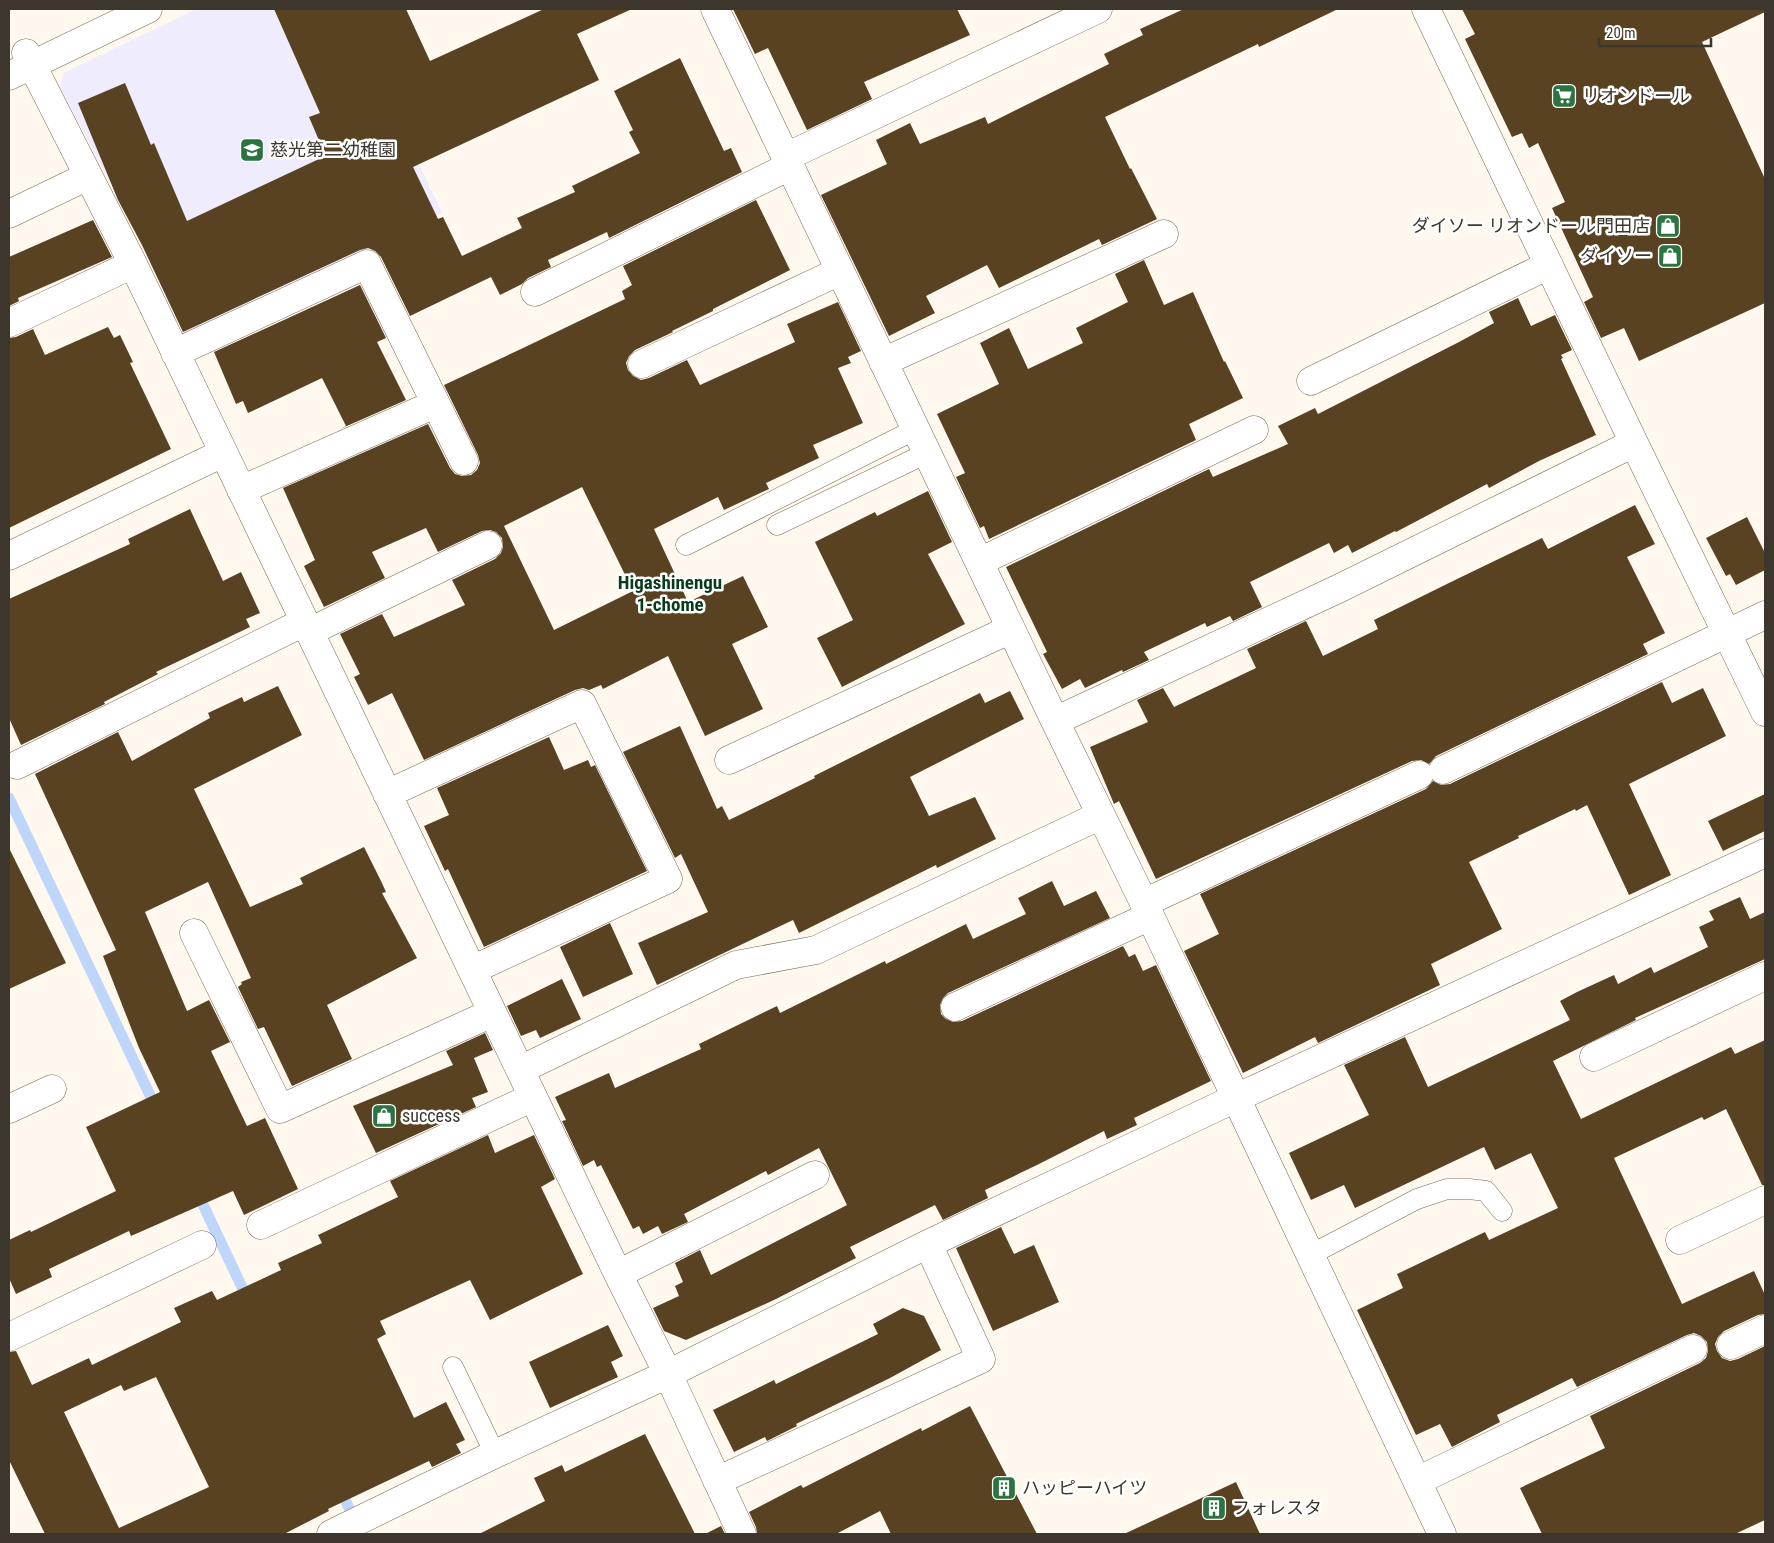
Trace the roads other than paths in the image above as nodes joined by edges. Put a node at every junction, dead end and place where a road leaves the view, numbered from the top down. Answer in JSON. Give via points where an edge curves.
{"nodes":[{"id":1,"x":148,"y":9,"type":"edge"},
{"id":2,"x":715,"y":9,"type":"edge"},
{"id":3,"x":1098,"y":9,"type":"edge"},
{"id":4,"x":1426,"y":9,"type":"edge"},
{"id":5,"x":22,"y":64,"type":"edge"},
{"id":6,"x":788,"y":162,"type":"junction"},
{"id":7,"x":88,"y":176,"type":"junction"},
{"id":8,"x":9,"y":214,"type":"edge"},
{"id":9,"x":1164,"y":234,"type":"dead end"},
{"id":10,"x":133,"y":264,"type":"junction"},
{"id":11,"x":1548,"y":265,"type":"junction"},
{"id":12,"x":840,"y":271,"type":"junction"},
{"id":13,"x":535,"y":292,"type":"dead end"},
{"id":14,"x":9,"y":323,"type":"edge"},
{"id":15,"x":175,"y":353,"type":"junction"},
{"id":16,"x":884,"y":362,"type":"junction"},
{"id":17,"x":642,"y":364,"type":"dead end"},
{"id":18,"x":1311,"y":381,"type":"dead end"},
{"id":19,"x":435,"y":404,"type":"junction"},
{"id":20,"x":916,"y":429,"type":"junction"},
{"id":21,"x":1254,"y":430,"type":"dead end"},
{"id":22,"x":1634,"y":443,"type":"junction"},
{"id":23,"x":224,"y":453,"type":"junction"},
{"id":24,"x":928,"y":454,"type":"junction"},
{"id":25,"x":464,"y":461,"type":"dead end"},
{"id":26,"x":242,"y":490,"type":"junction"},
{"id":27,"x":777,"y":525,"type":"dead end"},
{"id":28,"x":488,"y":545,"type":"dead end"},
{"id":29,"x":686,"y":545,"type":"dead end"},
{"id":30,"x":9,"y":556,"type":"edge"},
{"id":31,"x":979,"y":562,"type":"junction"},
{"id":32,"x":1765,"y":615,"type":"edge"},
{"id":33,"x":307,"y":627,"type":"junction"},
{"id":34,"x":1011,"y":629,"type":"junction"},
{"id":35,"x":1727,"y":634,"type":"junction"},
{"id":36,"x":1765,"y":712,"type":"edge"},
{"id":37,"x":1055,"y":721,"type":"junction"},
{"id":38,"x":729,"y":760,"type":"dead end"},
{"id":39,"x":17,"y":765,"type":"dead end"},
{"id":40,"x":387,"y":794,"type":"junction"},
{"id":41,"x":1101,"y":815,"type":"junction"},
{"id":42,"x":1765,"y":853,"type":"edge"},
{"id":43,"x":1147,"y":909,"type":"junction"},
{"id":44,"x":194,"y":933,"type":"dead end"},
{"id":45,"x":472,"y":970,"type":"junction"},
{"id":46,"x":1765,"y":976,"type":"edge"},
{"id":47,"x":955,"y":1007,"type":"dead end"},
{"id":48,"x":492,"y":1013,"type":"junction"},
{"id":49,"x":1594,"y":1057,"type":"dead end"},
{"id":50,"x":520,"y":1070,"type":"junction"},
{"id":51,"x":52,"y":1089,"type":"dead end"},
{"id":52,"x":533,"y":1097,"type":"junction"},
{"id":53,"x":1236,"y":1098,"type":"junction"},
{"id":54,"x":9,"y":1109,"type":"edge"},
{"id":55,"x":815,"y":1175,"type":"dead end"},
{"id":56,"x":1765,"y":1200,"type":"edge"},
{"id":57,"x":1502,"y":1211,"type":"dead end"},
{"id":58,"x":261,"y":1225,"type":"dead end"},
{"id":59,"x":1680,"y":1240,"type":"dead end"},
{"id":60,"x":928,"y":1244,"type":"junction"},
{"id":61,"x":202,"y":1245,"type":"dead end"},
{"id":62,"x":1310,"y":1255,"type":"junction"},
{"id":63,"x":618,"y":1274,"type":"junction"},
{"id":64,"x":1765,"y":1329,"type":"edge"},
{"id":65,"x":9,"y":1337,"type":"edge"},
{"id":66,"x":1731,"y":1346,"type":"dead end"},
{"id":67,"x":1693,"y":1350,"type":"dead end"},
{"id":68,"x":453,"y":1367,"type":"dead end"},
{"id":69,"x":668,"y":1374,"type":"junction"},
{"id":70,"x":495,"y":1454,"type":"junction"},
{"id":71,"x":717,"y":1481,"type":"junction"},
{"id":72,"x":1417,"y":1481,"type":"junction"},
{"id":73,"x":331,"y":1534,"type":"edge"},
{"id":74,"x":742,"y":1534,"type":"edge"},
{"id":75,"x":1442,"y":1534,"type":"edge"}],
"edges":[{"from":1,"to":5,"type":"street"},
{"from":2,"to":6,"type":"street"},
{"from":3,"to":6,"type":"street"},
{"from":4,"to":11,"type":"street"},
{"from":5,"to":7,"type":"street"},
{"from":6,"to":12,"type":"street"},
{"from":6,"to":13,"type":"street"},
{"from":7,"to":8,"type":"street"},
{"from":7,"to":10,"type":"street"},
{"from":9,"to":16,"type":"street"},
{"from":10,"to":14,"type":"street"},
{"from":10,"to":15,"type":"street"},
{"from":11,"to":18,"type":"street"},
{"from":11,"to":22,"type":"street"},
{"from":12,"to":16,"type":"street"},
{"from":12,"to":17,"type":"street"},
{"from":15,"to":19,"type":"street","via":[[367,264]]},
{"from":15,"to":23,"type":"street"},
{"from":16,"to":20,"type":"street"},
{"from":19,"to":25,"type":"street"},
{"from":19,"to":26,"type":"street"},
{"from":20,"to":24,"type":"street"},
{"from":20,"to":29,"type":"lane"},
{"from":21,"to":31,"type":"street"},
{"from":22,"to":35,"type":"street"},
{"from":22,"to":37,"type":"street","via":[[1340,588]]},
{"from":23,"to":26,"type":"street"},
{"from":23,"to":30,"type":"street"},
{"from":24,"to":27,"type":"lane"},
{"from":24,"to":31,"type":"street"},
{"from":26,"to":33,"type":"street"},
{"from":28,"to":33,"type":"street"},
{"from":31,"to":34,"type":"street"},
{"from":32,"to":35,"type":"street"},
{"from":33,"to":39,"type":"street"},
{"from":33,"to":40,"type":"street"},
{"from":34,"to":37,"type":"street"},
{"from":34,"to":38,"type":"street"},
{"from":35,"to":36,"type":"street"},
{"from":35,"to":43,"type":"street"},
{"from":37,"to":41,"type":"street"},
{"from":40,"to":45,"type":"street"},
{"from":40,"to":45,"type":"street","via":[[582,704],[668,879]]},
{"from":41,"to":43,"type":"street"},
{"from":41,"to":50,"type":"street","via":[[816,950],[736,965]]},
{"from":42,"to":53,"type":"street"},
{"from":43,"to":47,"type":"street"},
{"from":43,"to":53,"type":"street"},
{"from":44,"to":48,"type":"street","via":[[280,1109]]},
{"from":45,"to":48,"type":"street"},
{"from":46,"to":49,"type":"street"},
{"from":48,"to":50,"type":"street"},
{"from":50,"to":52,"type":"street"},
{"from":51,"to":54,"type":"street"},
{"from":52,"to":58,"type":"street"},
{"from":52,"to":63,"type":"street"},
{"from":53,"to":60,"type":"street"},
{"from":53,"to":62,"type":"street"},
{"from":55,"to":63,"type":"street"},
{"from":56,"to":59,"type":"street"},
{"from":57,"to":62,"type":"lane","via":[[1486,1191],[1447,1189],[1417,1199]]},
{"from":60,"to":69,"type":"street"},
{"from":60,"to":71,"type":"street","via":[[981,1359]]},
{"from":61,"to":65,"type":"street"},
{"from":62,"to":72,"type":"street"},
{"from":63,"to":69,"type":"street"},
{"from":64,"to":66,"type":"street"},
{"from":67,"to":72,"type":"street"},
{"from":68,"to":70,"type":"lane"},
{"from":69,"to":70,"type":"street"},
{"from":69,"to":71,"type":"street"},
{"from":70,"to":73,"type":"street"},
{"from":71,"to":74,"type":"street"},
{"from":72,"to":75,"type":"street"}]}
